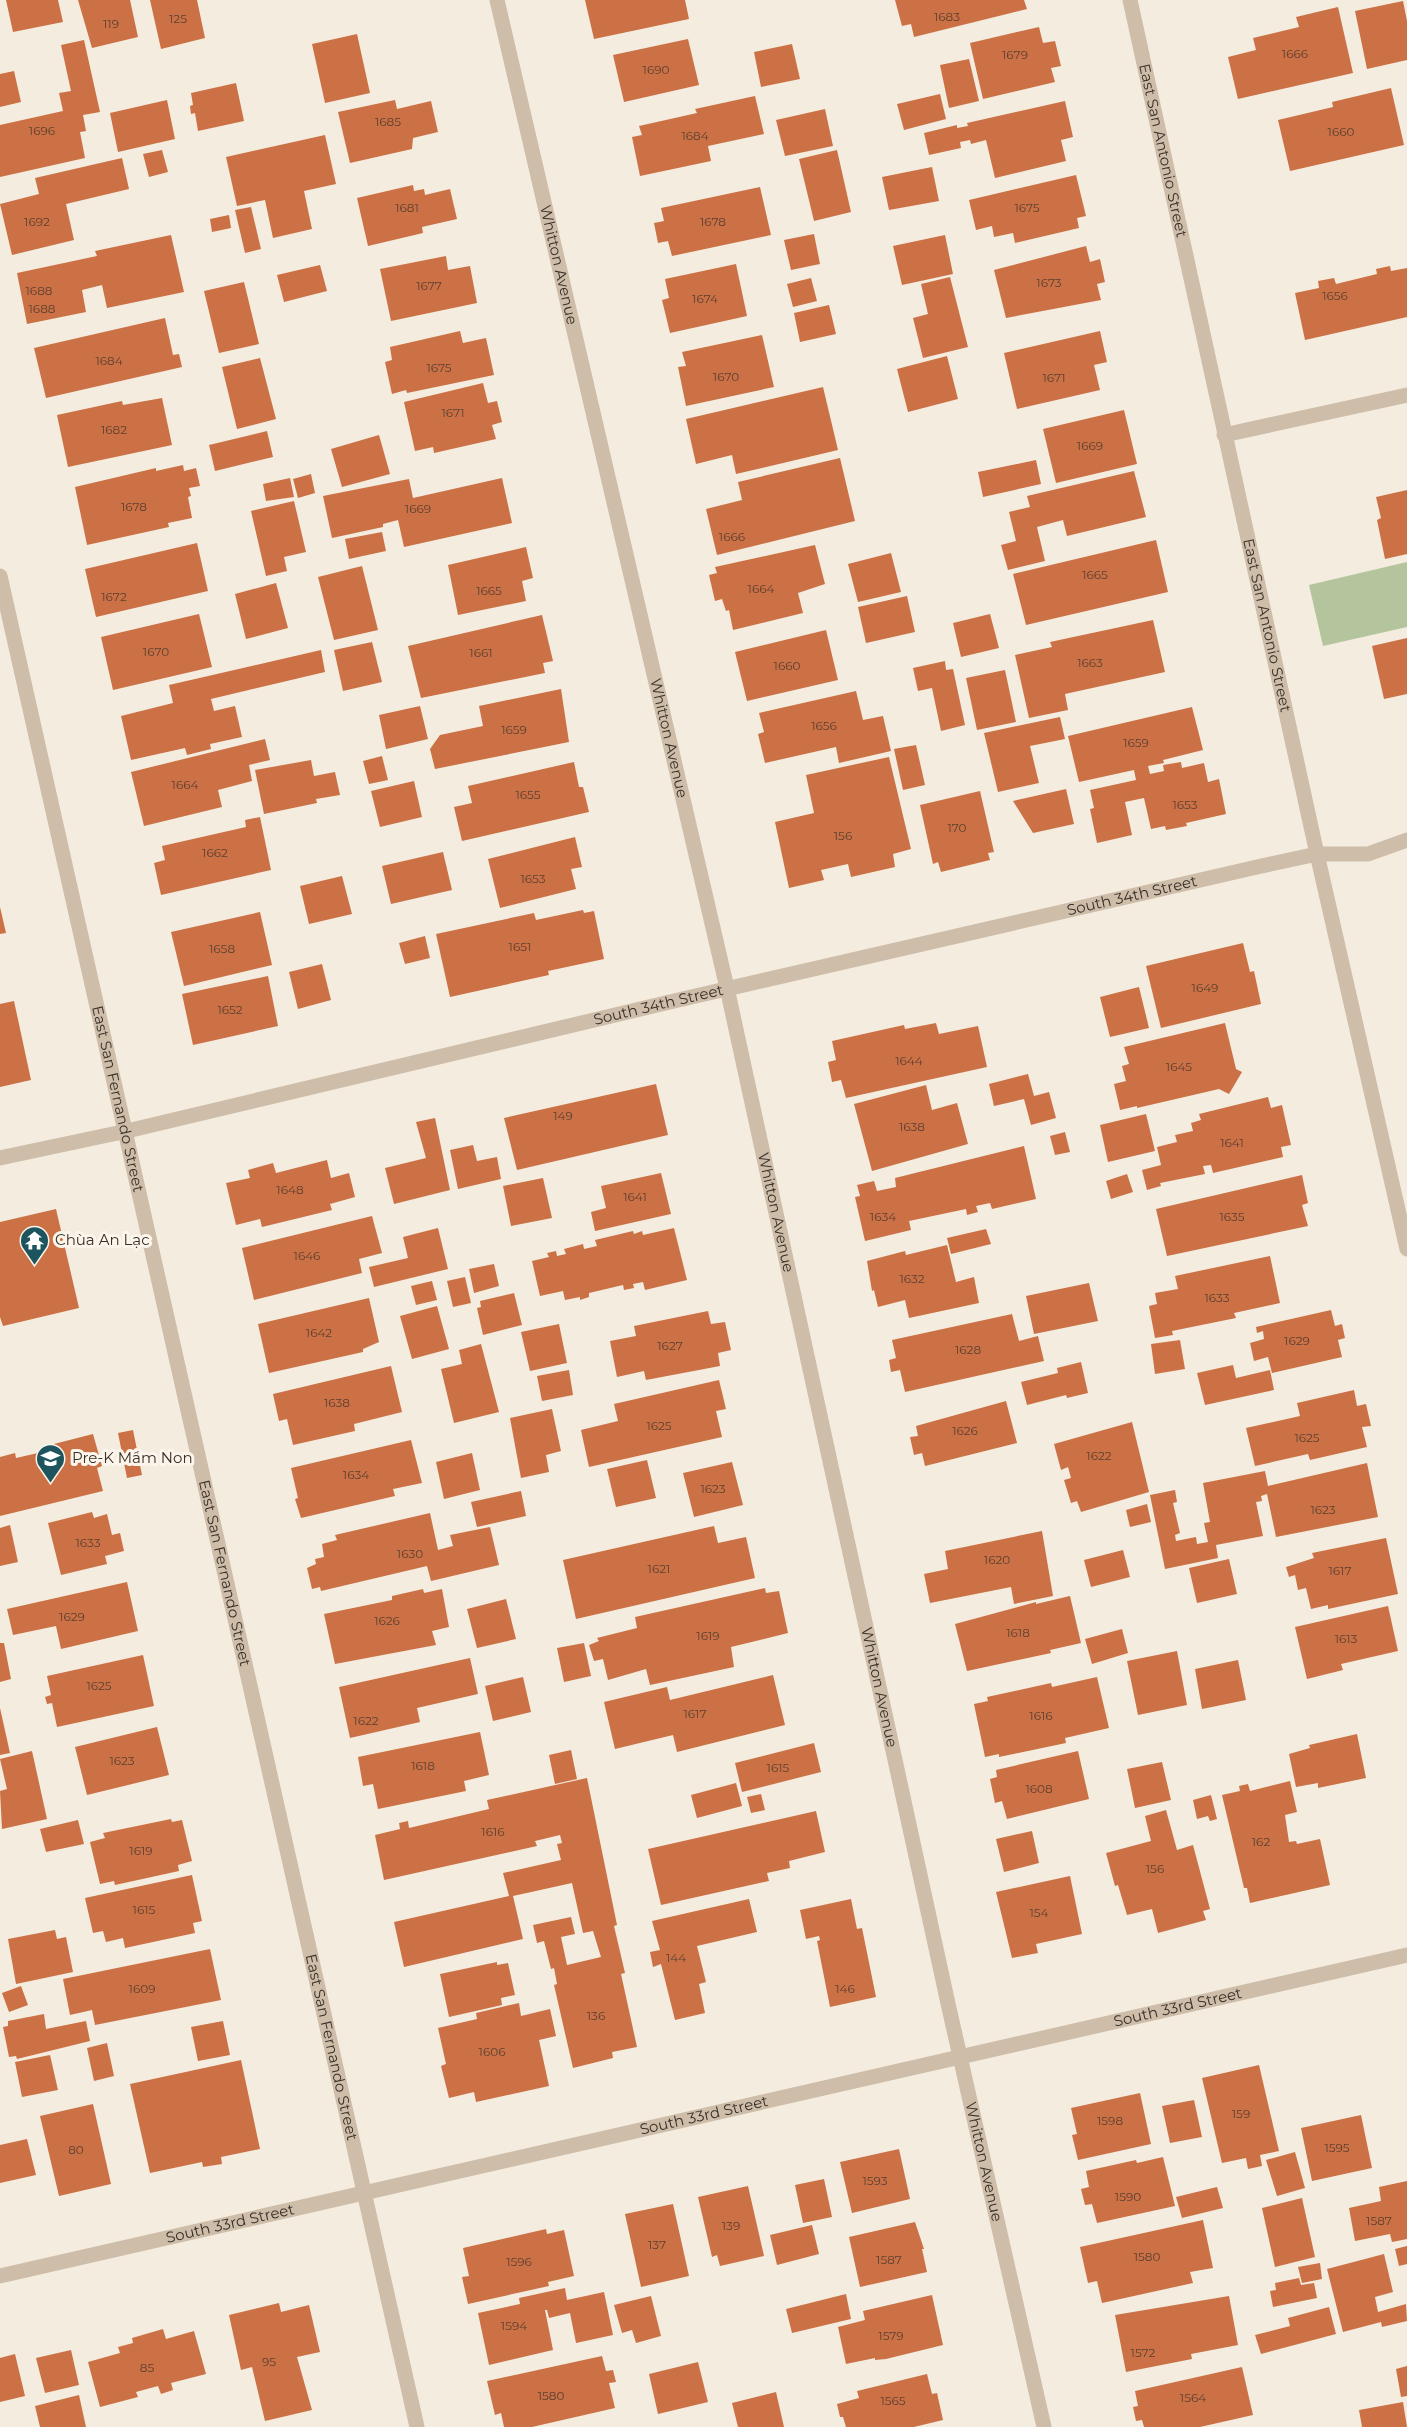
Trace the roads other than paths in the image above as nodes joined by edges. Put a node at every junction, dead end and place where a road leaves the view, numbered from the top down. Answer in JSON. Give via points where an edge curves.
{"nodes":[{"id":1,"x":497,"y":0,"type":"edge"},
{"id":2,"x":1130,"y":0,"type":"edge"},
{"id":3,"x":1407,"y":396,"type":"edge"},
{"id":4,"x":1224,"y":435,"type":"junction"},
{"id":5,"x":0,"y":576,"type":"edge"},
{"id":6,"x":1407,"y":840,"type":"edge"},
{"id":7,"x":1317,"y":854,"type":"junction"},
{"id":8,"x":727,"y":988,"type":"junction"},
{"id":9,"x":127,"y":1131,"type":"junction"},
{"id":10,"x":0,"y":1158,"type":"edge"},
{"id":11,"x":1407,"y":1250,"type":"edge"},
{"id":12,"x":1407,"y":1955,"type":"edge"},
{"id":13,"x":960,"y":2056,"type":"junction"},
{"id":14,"x":363,"y":2195,"type":"junction"},
{"id":15,"x":0,"y":2276,"type":"edge"},
{"id":16,"x":417,"y":2427,"type":"edge"},
{"id":17,"x":1044,"y":2427,"type":"edge"}],
"edges":[{"from":1,"to":8,"type":"street","name":"Whitton Avenue"},
{"from":2,"to":4,"type":"street","name":"East San Antonio Street"},
{"from":3,"to":4,"type":"street"},
{"from":4,"to":7,"type":"street","name":"East San Antonio Street"},
{"from":5,"to":9,"type":"street","name":"East San Fernando Street"},
{"from":6,"to":7,"type":"street","name":"South 34th Street","via":[[1368,854]]},
{"from":7,"to":8,"type":"street","name":"South 34th Street"},
{"from":7,"to":11,"type":"street","name":"East San Antonio Street"},
{"from":8,"to":9,"type":"street","name":"South 34th Street"},
{"from":8,"to":13,"type":"street","name":"Whitton Avenue"},
{"from":9,"to":10,"type":"street","name":"South 34th Street"},
{"from":9,"to":14,"type":"street","name":"East San Fernando Street"},
{"from":12,"to":13,"type":"street","name":"South 33rd Street"},
{"from":13,"to":14,"type":"street","name":"South 33rd Street"},
{"from":13,"to":17,"type":"street","name":"Whitton Avenue"},
{"from":14,"to":15,"type":"street","name":"South 33rd Street"},
{"from":14,"to":16,"type":"street","name":"East San Fernando Street"}]}
